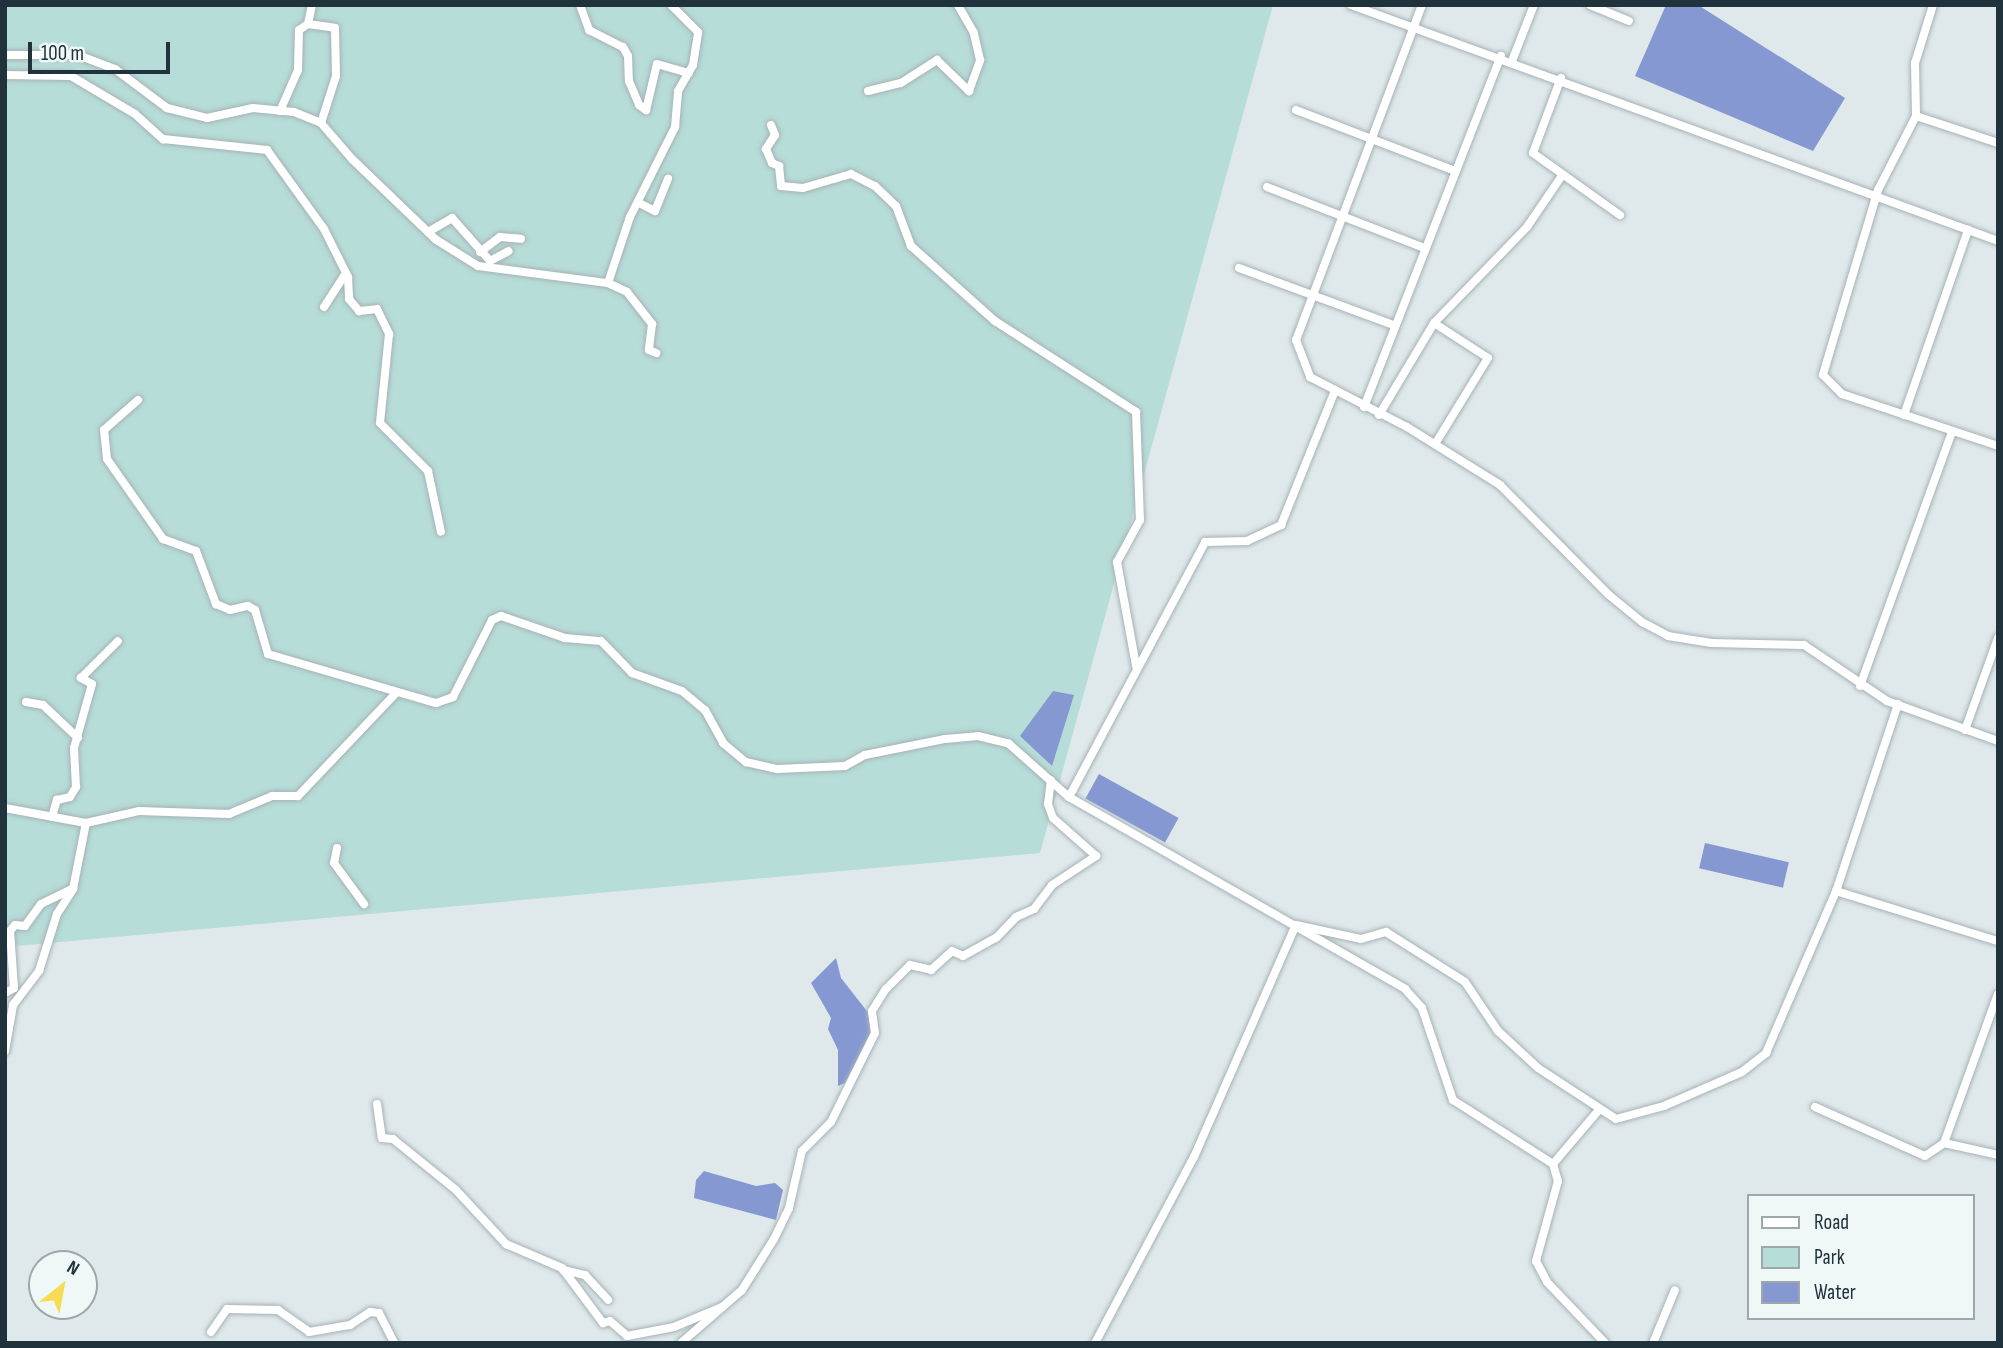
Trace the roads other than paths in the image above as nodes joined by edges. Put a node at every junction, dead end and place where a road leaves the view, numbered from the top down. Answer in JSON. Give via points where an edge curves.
{"nodes":[{"id":1,"x":312,"y":5,"type":"edge"},
{"id":2,"x":580,"y":5,"type":"edge"},
{"id":3,"x":671,"y":5,"type":"edge"},
{"id":4,"x":958,"y":5,"type":"edge"},
{"id":5,"x":1351,"y":5,"type":"edge"},
{"id":6,"x":1422,"y":5,"type":"edge"},
{"id":7,"x":1534,"y":5,"type":"edge"},
{"id":8,"x":1590,"y":5,"type":"edge"},
{"id":9,"x":1933,"y":5,"type":"edge"},
{"id":10,"x":1629,"y":21,"type":"dead end"},
{"id":11,"x":309,"y":24,"type":"junction"},
{"id":12,"x":1414,"y":26,"type":"junction"},
{"id":13,"x":5,"y":55,"type":"edge"},
{"id":14,"x":1501,"y":56,"type":"junction"},
{"id":15,"x":1512,"y":61,"type":"junction"},
{"id":16,"x":689,"y":73,"type":"junction"},
{"id":17,"x":5,"y":75,"type":"edge"},
{"id":18,"x":1561,"y":78,"type":"junction"},
{"id":19,"x":868,"y":92,"type":"dead end"},
{"id":20,"x":1296,"y":110,"type":"dead end"},
{"id":21,"x":280,"y":111,"type":"junction"},
{"id":22,"x":1916,"y":116,"type":"junction"},
{"id":23,"x":321,"y":123,"type":"junction"},
{"id":24,"x":771,"y":125,"type":"dead end"},
{"id":25,"x":1372,"y":138,"type":"junction"},
{"id":26,"x":1998,"y":143,"type":"edge"},
{"id":27,"x":1452,"y":170,"type":"dead end"},
{"id":28,"x":1561,"y":177,"type":"junction"},
{"id":29,"x":668,"y":179,"type":"dead end"},
{"id":30,"x":1267,"y":187,"type":"dead end"},
{"id":31,"x":1877,"y":196,"type":"junction"},
{"id":32,"x":639,"y":204,"type":"junction"},
{"id":33,"x":1620,"y":215,"type":"dead end"},
{"id":34,"x":1343,"y":216,"type":"junction"},
{"id":35,"x":1969,"y":230,"type":"junction"},
{"id":36,"x":428,"y":232,"type":"junction"},
{"id":37,"x":522,"y":239,"type":"dead end"},
{"id":38,"x":1998,"y":241,"type":"edge"},
{"id":39,"x":1422,"y":247,"type":"dead end"},
{"id":40,"x":509,"y":251,"type":"dead end"},
{"id":41,"x":480,"y":252,"type":"junction"},
{"id":42,"x":1239,"y":268,"type":"dead end"},
{"id":43,"x":345,"y":272,"type":"junction"},
{"id":44,"x":608,"y":283,"type":"junction"},
{"id":45,"x":1313,"y":294,"type":"junction"},
{"id":46,"x":324,"y":307,"type":"dead end"},
{"id":47,"x":1434,"y":323,"type":"junction"},
{"id":48,"x":1390,"y":324,"type":"dead end"},
{"id":49,"x":656,"y":353,"type":"dead end"},
{"id":50,"x":1334,"y":393,"type":"junction"},
{"id":51,"x":138,"y":400,"type":"dead end"},
{"id":52,"x":1364,"y":407,"type":"junction"},
{"id":53,"x":1378,"y":415,"type":"junction"},
{"id":54,"x":1904,"y":415,"type":"junction"},
{"id":55,"x":1952,"y":432,"type":"junction"},
{"id":56,"x":1435,"y":444,"type":"junction"},
{"id":57,"x":1998,"y":446,"type":"edge"},
{"id":58,"x":441,"y":532,"type":"dead end"},
{"id":59,"x":1998,"y":638,"type":"edge"},
{"id":60,"x":118,"y":641,"type":"dead end"},
{"id":61,"x":1136,"y":666,"type":"junction"},
{"id":62,"x":1860,"y":686,"type":"junction"},
{"id":63,"x":396,"y":693,"type":"junction"},
{"id":64,"x":26,"y":702,"type":"dead end"},
{"id":65,"x":1898,"y":704,"type":"junction"},
{"id":66,"x":1965,"y":730,"type":"junction"},
{"id":67,"x":78,"y":738,"type":"junction"},
{"id":68,"x":1998,"y":741,"type":"edge"},
{"id":69,"x":1051,"y":779,"type":"junction"},
{"id":70,"x":1069,"y":797,"type":"junction"},
{"id":71,"x":5,"y":808,"type":"edge"},
{"id":72,"x":52,"y":817,"type":"junction"},
{"id":73,"x":86,"y":823,"type":"junction"},
{"id":74,"x":337,"y":848,"type":"dead end"},
{"id":75,"x":73,"y":889,"type":"junction"},
{"id":76,"x":1836,"y":891,"type":"junction"},
{"id":77,"x":363,"y":904,"type":"dead end"},
{"id":78,"x":1296,"y":925,"type":"junction"},
{"id":79,"x":1998,"y":942,"type":"edge"},
{"id":80,"x":5,"y":993,"type":"edge"},
{"id":81,"x":1998,"y":994,"type":"edge"},
{"id":82,"x":5,"y":1012,"type":"edge"},
{"id":83,"x":10,"y":1028,"type":"junction"},
{"id":84,"x":5,"y":1051,"type":"edge"},
{"id":85,"x":377,"y":1104,"type":"dead end"},
{"id":86,"x":1815,"y":1107,"type":"dead end"},
{"id":87,"x":1598,"y":1111,"type":"junction"},
{"id":88,"x":1944,"y":1143,"type":"junction"},
{"id":89,"x":1998,"y":1155,"type":"edge"},
{"id":90,"x":1553,"y":1164,"type":"junction"},
{"id":91,"x":563,"y":1270,"type":"junction"},
{"id":92,"x":1675,"y":1290,"type":"dead end"},
{"id":93,"x":608,"y":1300,"type":"dead end"},
{"id":94,"x":728,"y":1304,"type":"junction"},
{"id":95,"x":211,"y":1332,"type":"dead end"},
{"id":96,"x":394,"y":1343,"type":"edge"},
{"id":97,"x":681,"y":1343,"type":"edge"},
{"id":98,"x":1095,"y":1343,"type":"edge"},
{"id":99,"x":1605,"y":1343,"type":"edge"},
{"id":100,"x":1653,"y":1343,"type":"edge"}],
"edges":[{"from":1,"to":11,"type":"street"},
{"from":2,"to":16,"type":"street","via":[[589,30],[623,47],[639,106],[646,110],[657,64]]},
{"from":3,"to":16,"type":"street","via":[[698,32]]},
{"from":4,"to":19,"type":"street","via":[[974,33],[979,60],[969,91],[937,60],[901,83]]},
{"from":5,"to":12,"type":"street"},
{"from":6,"to":12,"type":"street"},
{"from":7,"to":15,"type":"street"},
{"from":8,"to":10,"type":"street"},
{"from":9,"to":22,"type":"street","via":[[1915,63]]},
{"from":11,"to":21,"type":"street","via":[[299,30],[298,70]]},
{"from":11,"to":23,"type":"street","via":[[335,28],[336,76]]},
{"from":12,"to":14,"type":"street"},
{"from":12,"to":25,"type":"street"},
{"from":13,"to":21,"type":"street","via":[[78,55],[115,69],[159,104],[207,118],[253,108]]},
{"from":14,"to":15,"type":"street"},
{"from":14,"to":52,"type":"street"},
{"from":15,"to":18,"type":"street"},
{"from":16,"to":32,"type":"street","via":[[678,91],[675,127]]},
{"from":17,"to":43,"type":"street","via":[[71,76],[135,114],[163,139],[267,150],[324,229]]},
{"from":18,"to":28,"type":"street","via":[[1533,153]]},
{"from":18,"to":31,"type":"street"},
{"from":20,"to":25,"type":"street"},
{"from":21,"to":23,"type":"street"},
{"from":22,"to":26,"type":"street"},
{"from":22,"to":31,"type":"street"},
{"from":23,"to":36,"type":"street"},
{"from":24,"to":61,"type":"street","via":[[774,139],[766,149],[779,166],[780,186],[803,188],[851,174],[875,186],[896,206],[911,246],[995,321],[1136,412],[1140,520],[1117,562]]},
{"from":25,"to":27,"type":"street"},
{"from":25,"to":34,"type":"street"},
{"from":28,"to":33,"type":"street"},
{"from":28,"to":47,"type":"street","via":[[1527,227]]},
{"from":29,"to":32,"type":"street","via":[[655,211]]},
{"from":30,"to":34,"type":"street"},
{"from":31,"to":35,"type":"street"},
{"from":31,"to":54,"type":"street","via":[[1823,375],[1842,394]]},
{"from":32,"to":44,"type":"street"},
{"from":34,"to":39,"type":"street"},
{"from":34,"to":45,"type":"street"},
{"from":35,"to":38,"type":"street"},
{"from":35,"to":54,"type":"street"},
{"from":36,"to":41,"type":"street","via":[[452,218]]},
{"from":36,"to":44,"type":"street","via":[[478,266]]},
{"from":37,"to":41,"type":"street","via":[[500,237]]},
{"from":40,"to":41,"type":"street","via":[[491,261]]},
{"from":42,"to":45,"type":"street"},
{"from":43,"to":46,"type":"street"},
{"from":43,"to":58,"type":"street","via":[[349,299],[359,312],[377,309],[389,334],[380,423],[428,471]]},
{"from":44,"to":49,"type":"street","via":[[627,292],[652,324],[649,350]]},
{"from":45,"to":48,"type":"street"},
{"from":45,"to":50,"type":"street","via":[[1296,340],[1300,362],[1310,377]]},
{"from":47,"to":53,"type":"street"},
{"from":47,"to":56,"type":"street","via":[[1488,358]]},
{"from":50,"to":52,"type":"street"},
{"from":50,"to":61,"type":"street","via":[[1281,525],[1247,541],[1205,541]]},
{"from":51,"to":63,"type":"street","via":[[104,430],[107,459],[163,539],[196,551],[216,604],[230,610],[247,606],[255,610],[268,654]]},
{"from":52,"to":53,"type":"street"},
{"from":53,"to":56,"type":"street"},
{"from":54,"to":55,"type":"street"},
{"from":55,"to":57,"type":"street"},
{"from":55,"to":62,"type":"street"},
{"from":56,"to":62,"type":"street","via":[[1500,485],[1609,596],[1642,622],[1668,636],[1711,643],[1804,646]]},
{"from":59,"to":66,"type":"street"},
{"from":60,"to":67,"type":"street","via":[[81,678],[92,684]]},
{"from":61,"to":70,"type":"street"},
{"from":62,"to":65,"type":"street"},
{"from":63,"to":69,"type":"street","via":[[436,703],[453,696],[492,620],[501,616],[565,638],[601,641],[632,673],[682,691],[705,710],[723,743],[746,762],[777,769],[845,766],[864,755],[978,736],[1009,744]]},
{"from":63,"to":73,"type":"street","via":[[298,796],[272,796],[229,814],[139,811]]},
{"from":64,"to":67,"type":"street","via":[[43,705]]},
{"from":65,"to":66,"type":"street"},
{"from":65,"to":76,"type":"street"},
{"from":66,"to":68,"type":"street"},
{"from":67,"to":72,"type":"street","via":[[73,766],[76,787],[70,797],[57,800]]},
{"from":69,"to":70,"type":"street"},
{"from":69,"to":94,"type":"street","via":[[1048,804],[1054,818],[1096,856],[1052,885],[1034,909],[1016,917],[996,937],[963,956],[952,951],[931,970],[910,965],[886,989],[872,1011],[875,1032],[831,1122],[802,1152],[789,1208],[774,1238]]},
{"from":70,"to":78,"type":"street"},
{"from":71,"to":72,"type":"street"},
{"from":72,"to":73,"type":"street"},
{"from":73,"to":75,"type":"street"},
{"from":74,"to":77,"type":"street","via":[[334,863]]},
{"from":75,"to":80,"type":"street","via":[[41,904],[25,926],[15,925],[10,931],[14,988]]},
{"from":75,"to":83,"type":"street","via":[[57,914],[39,971],[13,1005]]},
{"from":76,"to":79,"type":"street"},
{"from":76,"to":87,"type":"street","via":[[1766,1053],[1742,1072],[1664,1105],[1616,1119]]},
{"from":78,"to":87,"type":"street","via":[[1361,939],[1386,932],[1465,982],[1498,1031]]},
{"from":78,"to":90,"type":"street","via":[[1405,989],[1422,1008],[1453,1100]]},
{"from":78,"to":98,"type":"street","via":[[1194,1157]]},
{"from":81,"to":88,"type":"street"},
{"from":82,"to":83,"type":"street"},
{"from":83,"to":84,"type":"street"},
{"from":85,"to":91,"type":"street","via":[[382,1138],[393,1139],[456,1190],[506,1244]]},
{"from":86,"to":88,"type":"street","via":[[1924,1156]]},
{"from":87,"to":90,"type":"street"},
{"from":88,"to":89,"type":"street"},
{"from":90,"to":99,"type":"street","via":[[1558,1181],[1536,1261],[1547,1282]]},
{"from":91,"to":93,"type":"street","via":[[585,1275]]},
{"from":91,"to":94,"type":"street","via":[[603,1323],[610,1321],[627,1336],[674,1326]]},
{"from":92,"to":100,"type":"street"},
{"from":94,"to":97,"type":"street"},
{"from":95,"to":96,"type":"street","via":[[227,1309],[278,1310],[309,1332],[350,1325],[370,1312],[379,1313]]}]}
